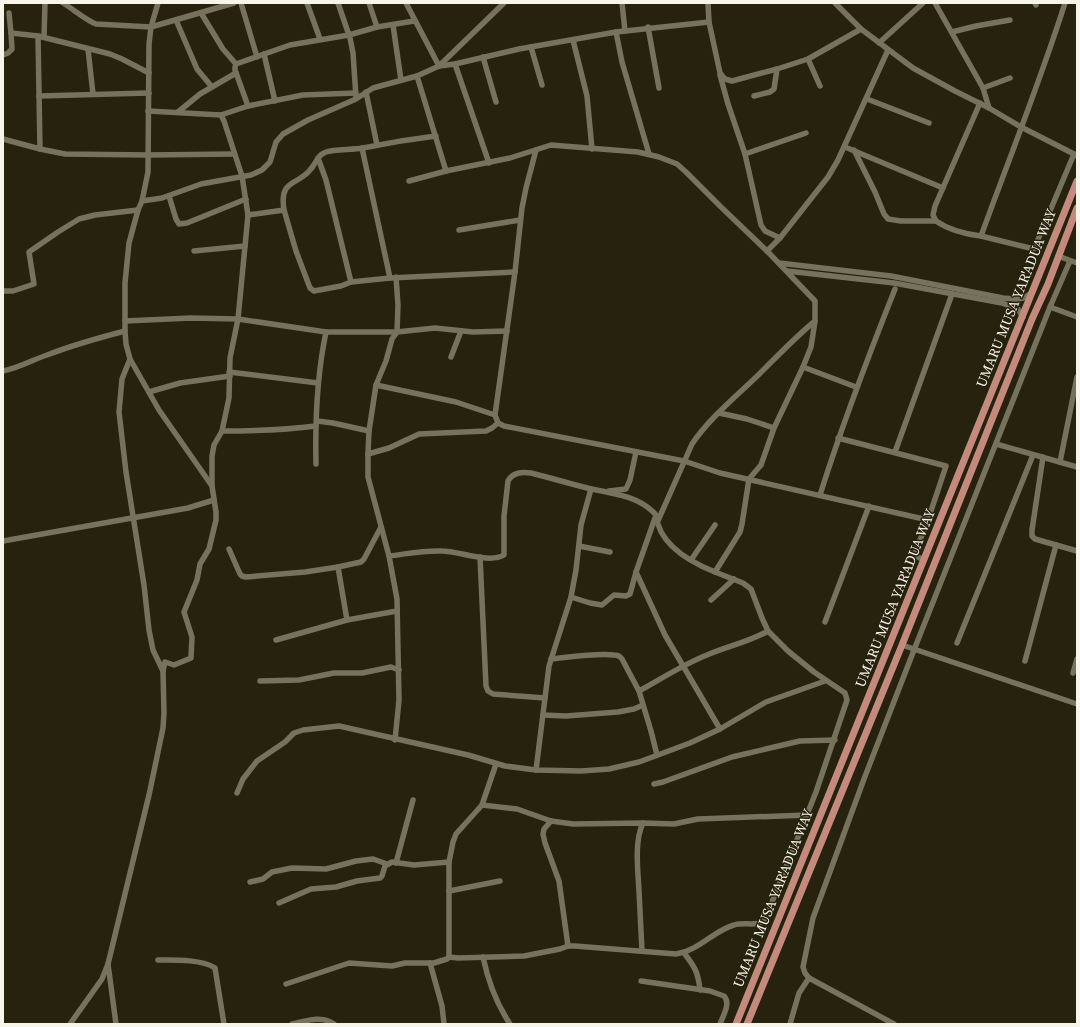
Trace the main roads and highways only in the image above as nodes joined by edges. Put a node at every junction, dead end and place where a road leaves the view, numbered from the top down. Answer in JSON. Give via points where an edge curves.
{"nodes":[{"id":1,"x":1077,"y":181,"type":"edge"},
{"id":2,"x":1077,"y":208,"type":"edge"},
{"id":3,"x":736,"y":1024,"type":"edge"},
{"id":4,"x":747,"y":1024,"type":"edge"}],
"edges":[{"from":1,"to":3,"type":"main road","name":"UMARU MUSA YAR'ADUA WAY"},
{"from":2,"to":4,"type":"main road","name":"UMARU MUSA YAR'ADUA WAY"}]}
